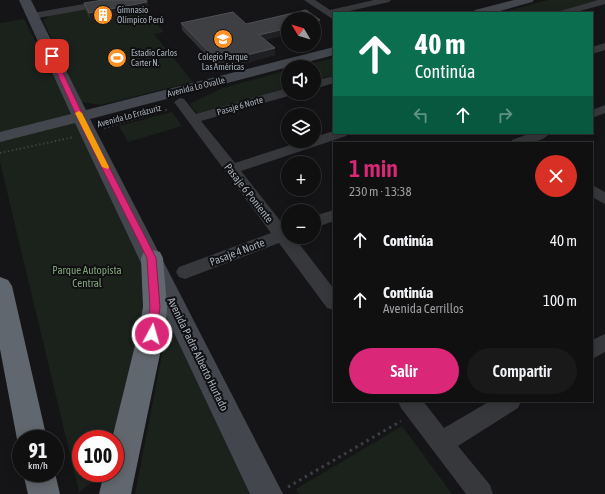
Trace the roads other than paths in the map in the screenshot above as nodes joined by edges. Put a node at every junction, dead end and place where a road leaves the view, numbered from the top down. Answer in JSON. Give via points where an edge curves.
{"nodes":[{"id":1,"x":25,"y":0,"type":"edge"},
{"id":2,"x":121,"y":0,"type":"edge"},
{"id":3,"x":309,"y":0,"type":"edge"},
{"id":4,"x":386,"y":0,"type":"edge"},
{"id":5,"x":528,"y":0,"type":"edge"},
{"id":6,"x":105,"y":1,"type":"edge"},
{"id":7,"x":605,"y":1,"type":"edge"},
{"id":8,"x":342,"y":12,"type":"edge"},
{"id":9,"x":483,"y":12,"type":"edge"},
{"id":10,"x":566,"y":12,"type":"edge"},
{"id":11,"x":331,"y":15,"type":"edge"},
{"id":12,"x":33,"y":16,"type":"junction"},
{"id":13,"x":605,"y":46,"type":"edge"},
{"id":14,"x":333,"y":51,"type":"edge"},
{"id":15,"x":593,"y":51,"type":"edge"},
{"id":16,"x":230,"y":78,"type":"junction"},
{"id":17,"x":333,"y":79,"type":"edge"},
{"id":18,"x":321,"y":82,"type":"edge"},
{"id":19,"x":281,"y":94,"type":"edge"},
{"id":20,"x":180,"y":102,"type":"junction"},
{"id":21,"x":605,"y":109,"type":"edge"},
{"id":22,"x":593,"y":114,"type":"edge"},
{"id":23,"x":193,"y":119,"type":"junction"},
{"id":24,"x":82,"y":128,"type":"junction"},
{"id":25,"x":338,"y":134,"type":"edge"},
{"id":26,"x":508,"y":134,"type":"edge"},
{"id":27,"x":541,"y":134,"type":"edge"},
{"id":28,"x":0,"y":137,"type":"edge"},
{"id":29,"x":519,"y":142,"type":"edge"},
{"id":30,"x":522,"y":142,"type":"edge"},
{"id":31,"x":0,"y":148,"type":"edge"},
{"id":32,"x":231,"y":169,"type":"junction"},
{"id":33,"x":593,"y":191,"type":"edge"},
{"id":34,"x":605,"y":199,"type":"edge"},
{"id":35,"x":593,"y":205,"type":"edge"},
{"id":36,"x":333,"y":215,"type":"edge"},
{"id":37,"x":321,"y":220,"type":"edge"},
{"id":38,"x":281,"y":229,"type":"edge"},
{"id":39,"x":281,"y":236,"type":"edge"},
{"id":40,"x":292,"y":244,"type":"edge"},
{"id":41,"x":152,"y":258,"type":"junction"},
{"id":42,"x":185,"y":272,"type":"dead end"},
{"id":43,"x":0,"y":286,"type":"edge"},
{"id":44,"x":333,"y":302,"type":"edge"},
{"id":45,"x":605,"y":342,"type":"edge"},
{"id":46,"x":593,"y":349,"type":"edge"},
{"id":47,"x":508,"y":402,"type":"edge"},
{"id":48,"x":413,"y":406,"type":"edge"},
{"id":49,"x":30,"y":430,"type":"edge"},
{"id":50,"x":442,"y":443,"type":"junction"},
{"id":51,"x":41,"y":482,"type":"edge"},
{"id":52,"x":277,"y":491,"type":"edge"},
{"id":53,"x":44,"y":494,"type":"edge"},
{"id":54,"x":115,"y":494,"type":"edge"},
{"id":55,"x":481,"y":494,"type":"edge"}],
"edges":[{"from":1,"to":12,"type":"main road","name":"Avenida Padre Alberto Hurtado"},
{"from":2,"to":6,"type":"street"},
{"from":3,"to":11,"type":"street"},
{"from":4,"to":8,"type":"street"},
{"from":5,"to":9,"type":"main road"},
{"from":6,"to":12,"type":"street"},
{"from":7,"to":10,"type":"street"},
{"from":12,"to":24,"type":"main road","name":"Avenida Padre Alberto Hurtado"},
{"from":13,"to":15,"type":"street"},
{"from":14,"to":16,"type":"main road","name":"Avenida Lo Ovalle"},
{"from":16,"to":20,"type":"main road","name":"Avenida Lo Errázuriz","via":[[215,90]]},
{"from":16,"to":24,"type":"main road","name":"Avenida Lo Ovalle"},
{"from":17,"to":18,"type":"street"},
{"from":19,"to":23,"type":"street","name":"Pasaje 6 Norte"},
{"from":20,"to":23,"type":"street","name":"Pasaje 6 Poniente"},
{"from":20,"to":24,"type":"main road","name":"Avenida Lo Errázuriz"},
{"from":21,"to":22,"type":"street"},
{"from":23,"to":32,"type":"street","name":"Pasaje 6 Poniente"},
{"from":24,"to":28,"type":"main road","name":"Avenida Lo Errázuriz"},
{"from":24,"to":31,"type":"main road","name":"Avenida Lo Errázuriz"},
{"from":24,"to":41,"type":"main road","name":"Avenida Padre Alberto Hurtado"},
{"from":25,"to":32,"type":"street"},
{"from":26,"to":29,"type":"street"},
{"from":27,"to":30,"type":"street"},
{"from":32,"to":38,"type":"street","name":"Pasaje 6 Poniente"},
{"from":33,"to":34,"type":"street"},
{"from":34,"to":35,"type":"street"},
{"from":36,"to":37,"type":"street"},
{"from":39,"to":42,"type":"street","name":"Pasaje 4 Norte"},
{"from":40,"to":44,"type":"street","name":"Pasaje 6 Poniente"},
{"from":41,"to":52,"type":"main road","name":"Avenida Padre Alberto Hurtado"},
{"from":41,"to":54,"type":"highway","via":[[153,325]]},
{"from":43,"to":49,"type":"highway"},
{"from":45,"to":46,"type":"street"},
{"from":47,"to":50,"type":"street"},
{"from":48,"to":50,"type":"street"},
{"from":50,"to":55,"type":"street"},
{"from":51,"to":53,"type":"highway"}]}
